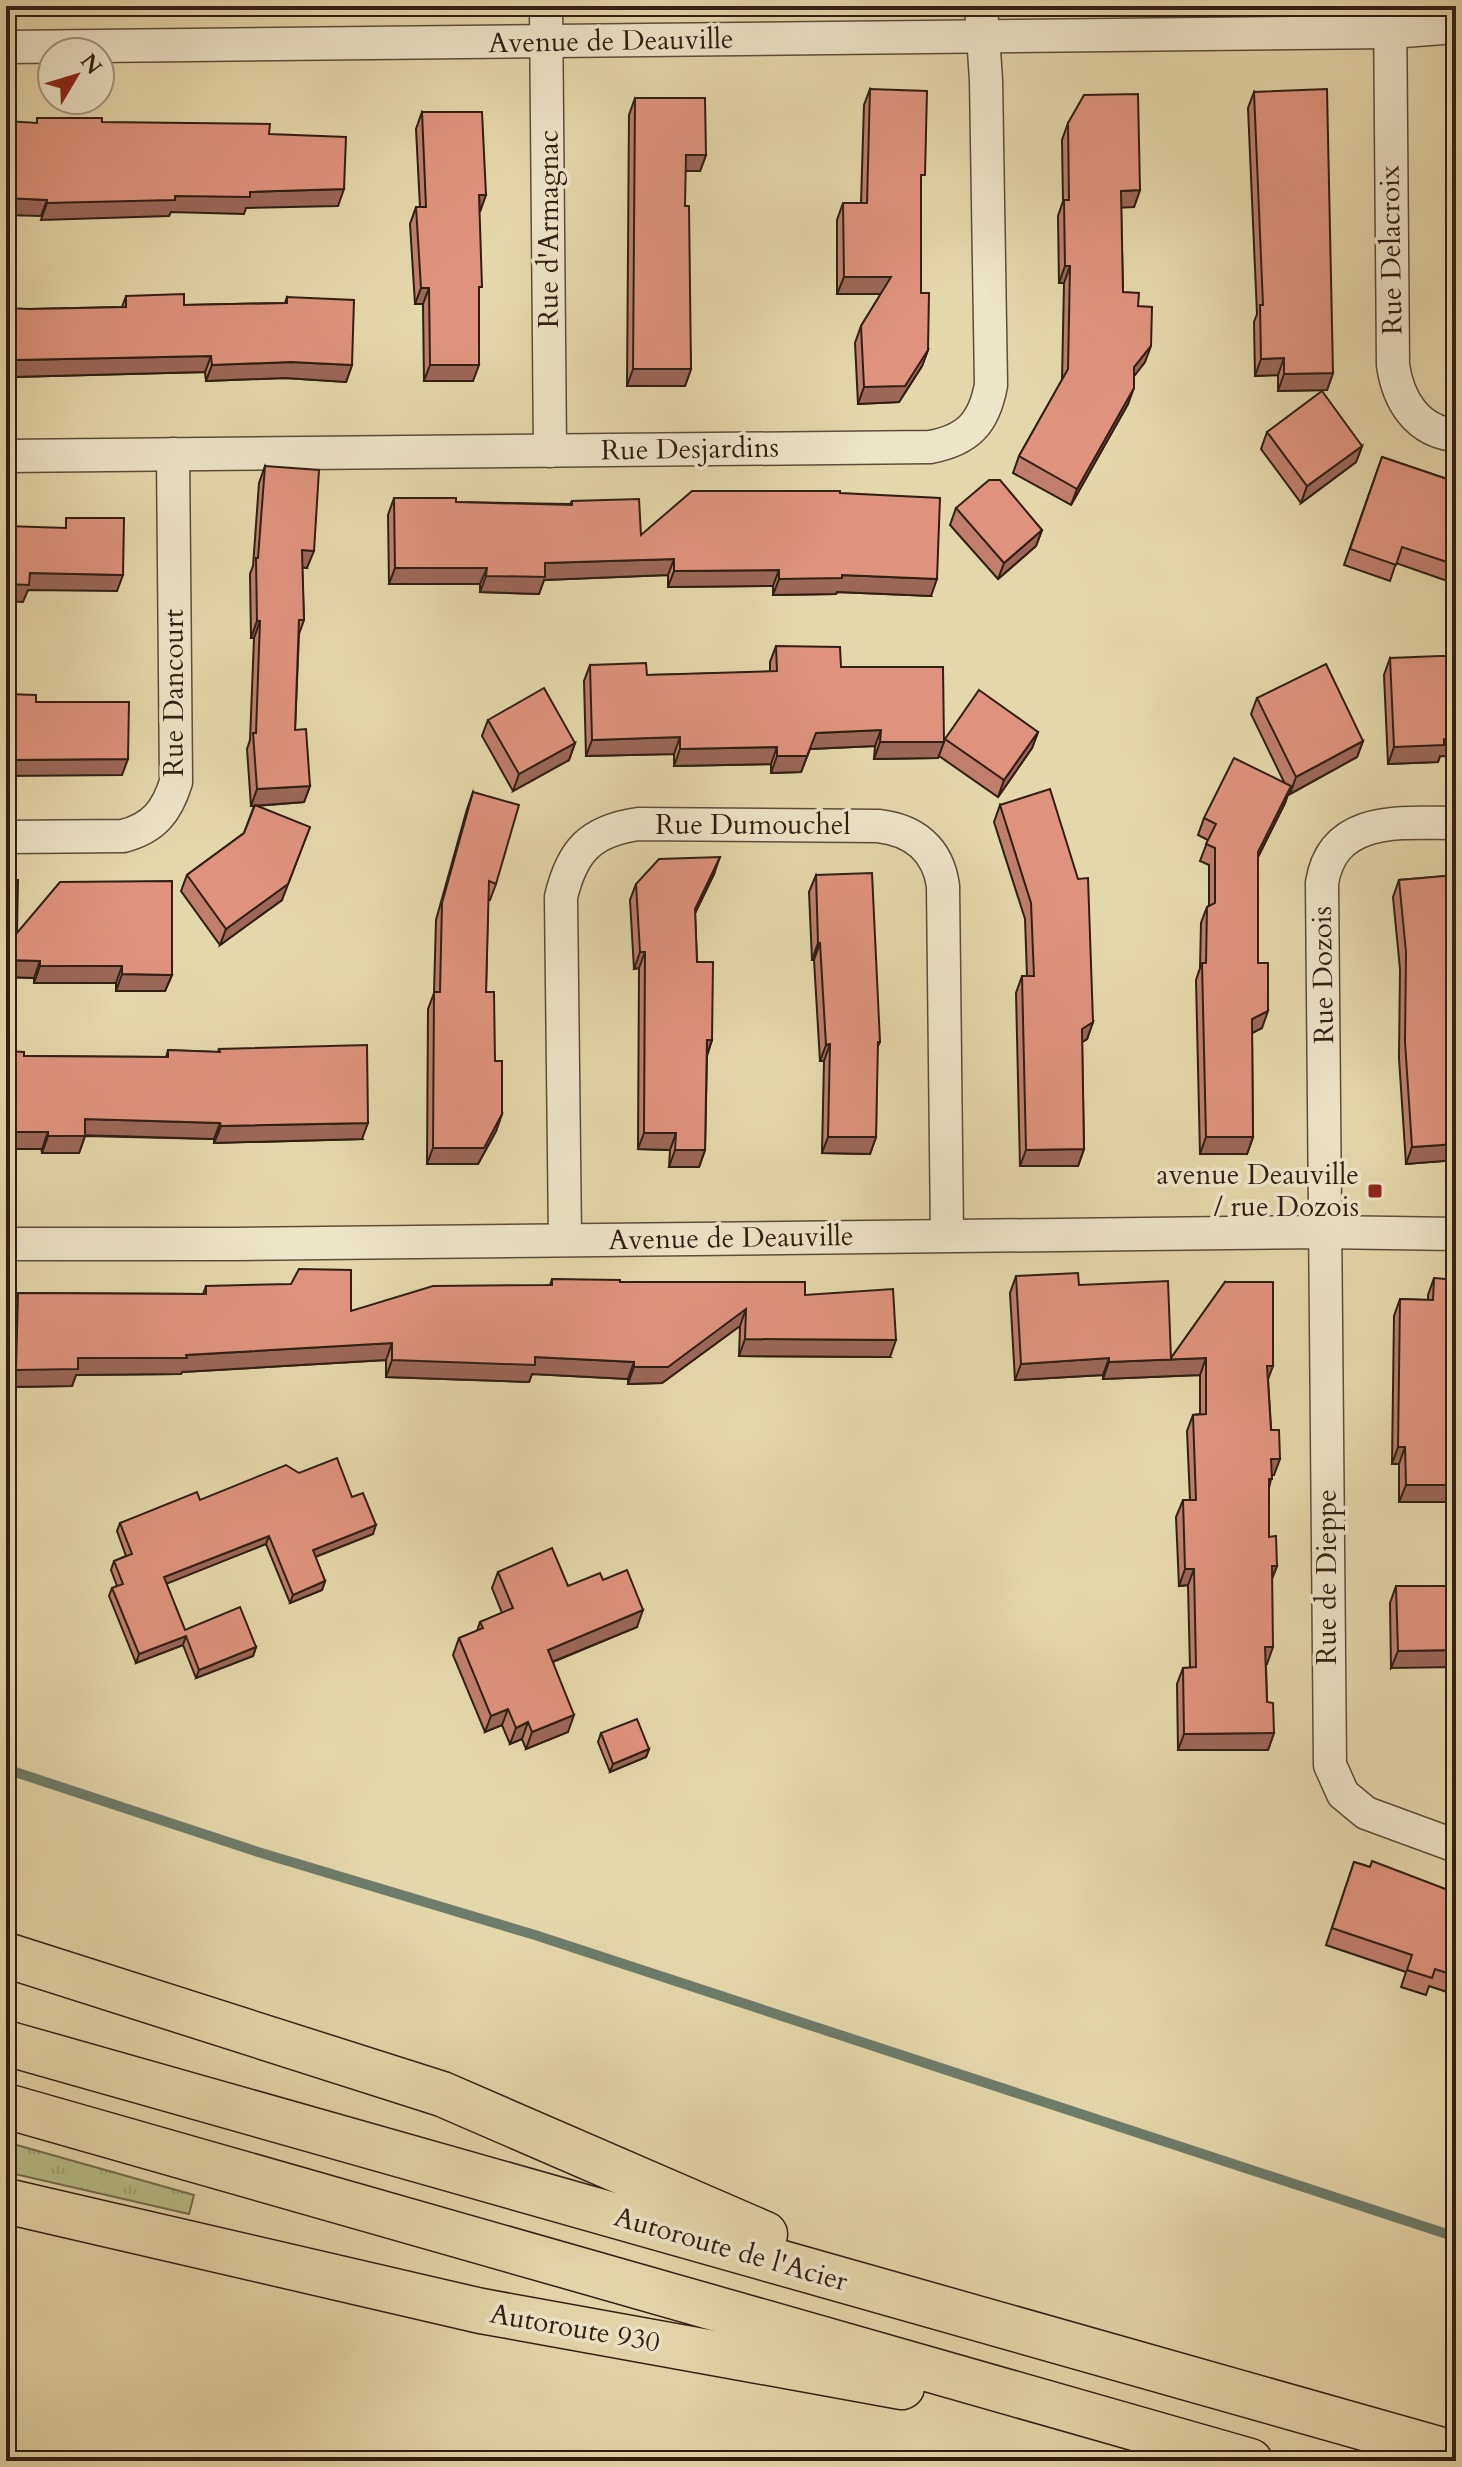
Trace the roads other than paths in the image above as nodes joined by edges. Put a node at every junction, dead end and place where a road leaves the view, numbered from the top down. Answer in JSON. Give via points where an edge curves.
{"nodes":[{"id":1,"x":546,"y":6,"type":"edge"},
{"id":2,"x":1390,"y":19,"type":"edge"},
{"id":3,"x":982,"y":22,"type":"edge"},
{"id":4,"x":1456,"y":27,"type":"edge"},
{"id":5,"x":548,"y":41,"type":"junction"},
{"id":6,"x":6,"y":47,"type":"edge"},
{"id":7,"x":1456,"y":435,"type":"edge"},
{"id":8,"x":550,"y":451,"type":"junction"},
{"id":9,"x":173,"y":454,"type":"junction"},
{"id":10,"x":6,"y":456,"type":"edge"},
{"id":11,"x":1456,"y":823,"type":"edge"},
{"id":12,"x":6,"y":837,"type":"edge"},
{"id":13,"x":1324,"y":1232,"type":"junction"},
{"id":14,"x":1456,"y":1234,"type":"edge"},
{"id":15,"x":947,"y":1235,"type":"junction"},
{"id":16,"x":565,"y":1239,"type":"junction"},
{"id":17,"x":6,"y":1244,"type":"edge"},
{"id":18,"x":1456,"y":1846,"type":"edge"},
{"id":19,"x":6,"y":1955,"type":"edge"},
{"id":20,"x":6,"y":2043,"type":"edge"},
{"id":21,"x":6,"y":2106,"type":"edge"},
{"id":22,"x":6,"y":2201,"type":"edge"},
{"id":23,"x":929,"y":2305,"type":"junction"},
{"id":24,"x":1148,"y":2432,"type":"junction"},
{"id":25,"x":1456,"y":2454,"type":"edge"},
{"id":26,"x":1250,"y":2461,"type":"edge"}],
"edges":[{"from":1,"to":5,"type":"street","name":"Rue d'Armagnac"},
{"from":2,"to":3,"type":"street","name":"Avenue de Deauville"},
{"from":2,"to":4,"type":"street","name":"Avenue de Deauville"},
{"from":2,"to":7,"type":"street","name":"Rue Delacroix","via":[[1396,386],[1418,418]]},
{"from":3,"to":5,"type":"street","name":"Avenue de Deauville"},
{"from":3,"to":8,"type":"street","name":"Rue Desjardins","via":[[991,385],[988,403],[966,434],[930,447]]},
{"from":5,"to":6,"type":"street","name":"Avenue de Deauville"},
{"from":5,"to":8,"type":"street","name":"Rue d'Armagnac"},
{"from":8,"to":9,"type":"street","name":"Rue Desjardins"},
{"from":9,"to":10,"type":"street","name":"Rue Desjardins"},
{"from":9,"to":12,"type":"street","name":"Rue Dancourt","via":[[176,782],[169,803],[158,819],[123,836]]},
{"from":11,"to":13,"type":"street","name":"Rue Dozois","via":[[1370,826],[1345,841],[1324,866]]},
{"from":13,"to":14,"type":"street","name":"Avenue de Deauville"},
{"from":13,"to":15,"type":"street","name":"Avenue de Deauville"},
{"from":13,"to":18,"type":"street","name":"Rue de Dieppe","via":[[1330,1765],[1343,1794],[1366,1813]]},
{"from":15,"to":16,"type":"street","name":"Avenue de Deauville"},
{"from":15,"to":16,"type":"street","name":"Rue Dumouchel","via":[[943,886],[932,853],[912,834],[878,826],[638,824],[615,827],[577,853],[561,897]]},
{"from":16,"to":17,"type":"street","name":"Avenue de Deauville"},
{"from":19,"to":23,"type":"highway","via":[[442,2094]]},
{"from":20,"to":23,"type":"highway","name":"Autoroute de l'Acier"},
{"from":21,"to":24,"type":"highway"},
{"from":22,"to":24,"type":"highway","name":"Autoroute 930","via":[[481,2311]]},
{"from":23,"to":25,"type":"highway","name":"Autoroute de l'Acier"},
{"from":24,"to":26,"type":"highway"}]}
